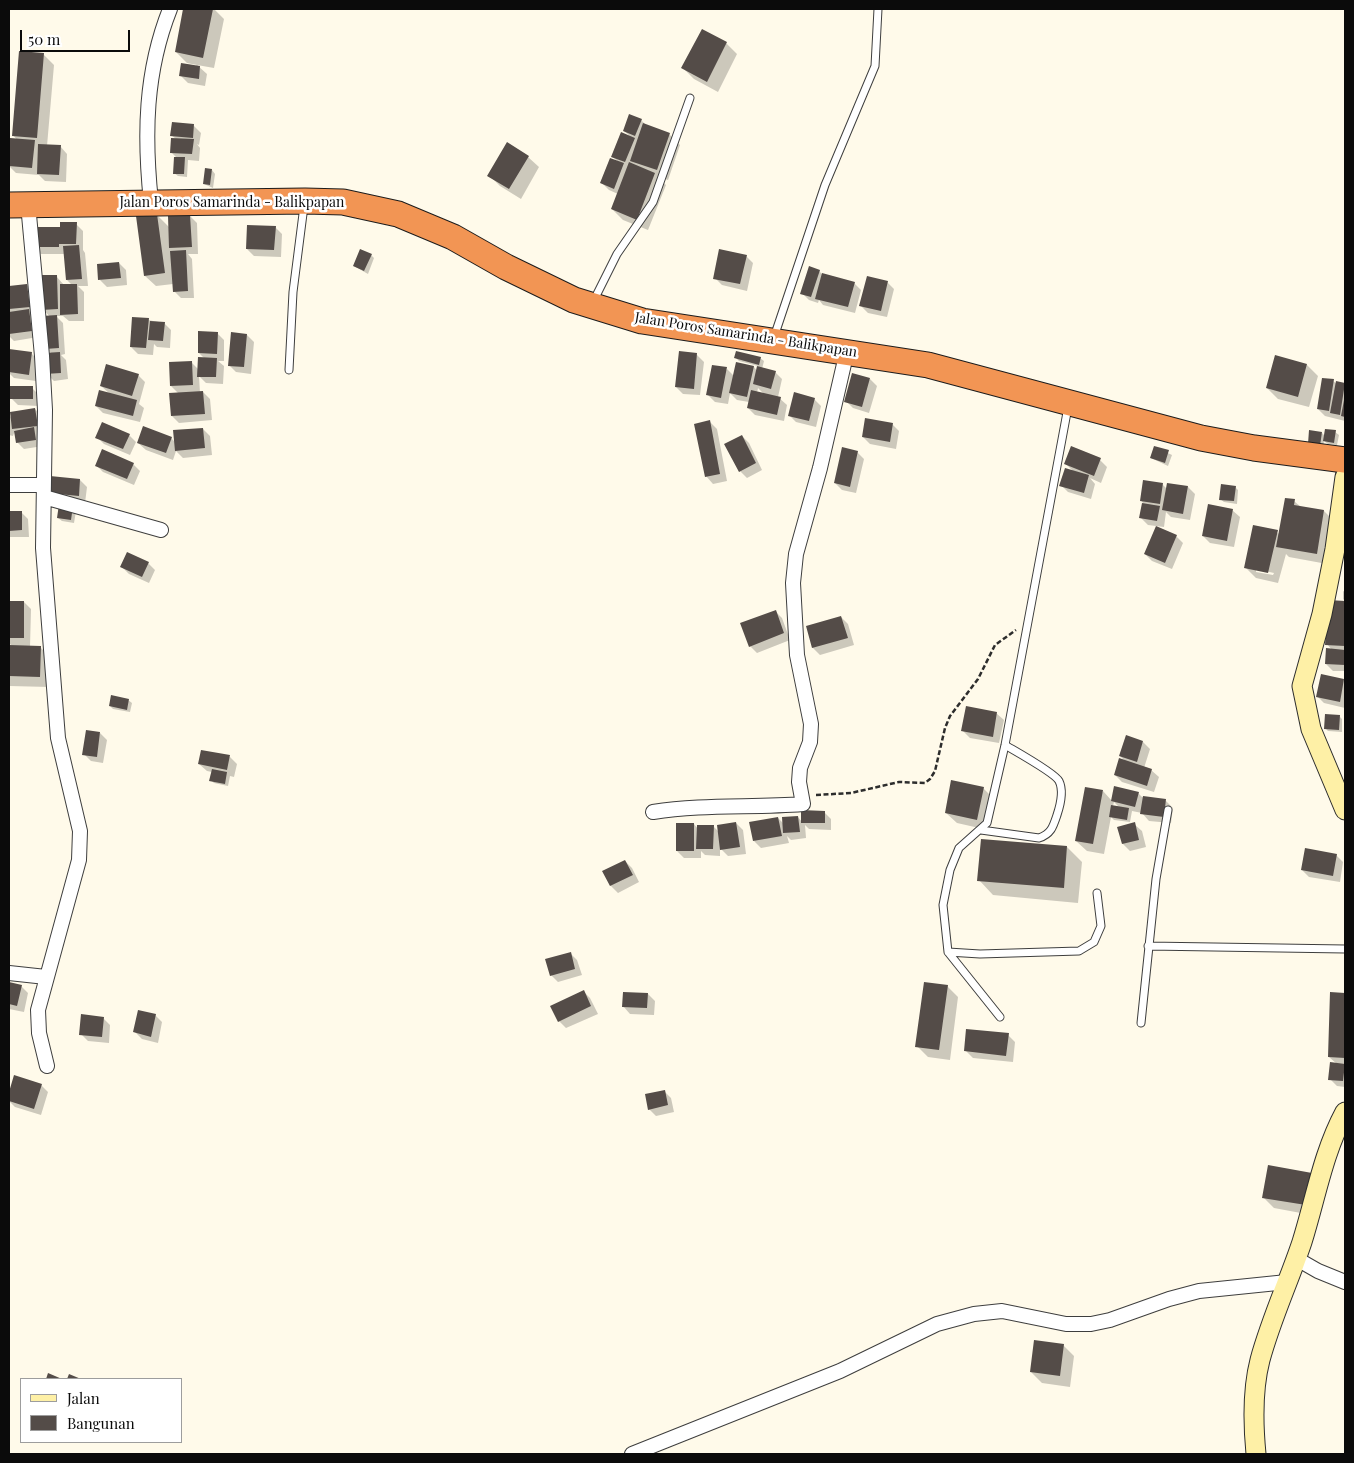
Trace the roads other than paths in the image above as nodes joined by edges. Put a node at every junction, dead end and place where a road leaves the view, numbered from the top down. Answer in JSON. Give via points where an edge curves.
{"nodes":[{"id":1,"x":170,"y":9,"type":"edge"},
{"id":2,"x":878,"y":9,"type":"edge"},
{"id":3,"x":690,"y":98,"type":"dead end"},
{"id":4,"x":305,"y":201,"type":"junction"},
{"id":5,"x":151,"y":202,"type":"junction"},
{"id":6,"x":18,"y":204,"type":"edge"},
{"id":7,"x":592,"y":305,"type":"junction"},
{"id":8,"x":772,"y":342,"type":"junction"},
{"id":9,"x":847,"y":351,"type":"junction"},
{"id":10,"x":289,"y":370,"type":"dead end"},
{"id":11,"x":1069,"y":402,"type":"junction"},
{"id":12,"x":1345,"y":460,"type":"edge"},
{"id":13,"x":1345,"y":477,"type":"edge"},
{"id":14,"x":9,"y":485,"type":"edge"},
{"id":15,"x":44,"y":491,"type":"junction"},
{"id":16,"x":161,"y":530,"type":"dead end"},
{"id":17,"x":1005,"y":745,"type":"junction"},
{"id":18,"x":1168,"y":810,"type":"dead end"},
{"id":19,"x":1345,"y":810,"type":"edge"},
{"id":20,"x":653,"y":812,"type":"dead end"},
{"id":21,"x":981,"y":830,"type":"junction"},
{"id":22,"x":1097,"y":893,"type":"dead end"},
{"id":23,"x":1148,"y":946,"type":"junction"},
{"id":24,"x":1345,"y":949,"type":"edge"},
{"id":25,"x":948,"y":952,"type":"junction"},
{"id":26,"x":9,"y":973,"type":"edge"},
{"id":27,"x":46,"y":976,"type":"junction"},
{"id":28,"x":1000,"y":1017,"type":"dead end"},
{"id":29,"x":1142,"y":1023,"type":"dead end"},
{"id":30,"x":47,"y":1066,"type":"dead end"},
{"id":31,"x":1345,"y":1112,"type":"edge"},
{"id":32,"x":1296,"y":1258,"type":"junction"},
{"id":33,"x":1287,"y":1282,"type":"junction"},
{"id":34,"x":1345,"y":1282,"type":"edge"},
{"id":35,"x":632,"y":1454,"type":"edge"},
{"id":36,"x":1256,"y":1454,"type":"edge"}],
"edges":[{"from":1,"to":5,"type":"street","via":[[160,33],[149,89],[146,134]]},
{"from":2,"to":8,"type":"lane","via":[[875,66],[825,185]]},
{"from":3,"to":7,"type":"lane","via":[[653,202],[617,254]]},
{"from":4,"to":5,"type":"highway","name":"Jalan Poros Samarinda - Balikpapan"},
{"from":4,"to":7,"type":"highway","name":"Jalan Poros Samarinda - Balikpapan","via":[[343,202],[398,214],[454,237],[574,300]]},
{"from":4,"to":10,"type":"lane","via":[[293,292]]},
{"from":5,"to":6,"type":"highway","name":"Jalan Poros Samarinda - Balikpapan"},
{"from":6,"to":15,"type":"street","via":[[45,410]]},
{"from":7,"to":8,"type":"highway","name":"Jalan Poros Samarinda - Balikpapan","via":[[642,321]]},
{"from":8,"to":9,"type":"highway","name":"Jalan Poros Samarinda - Balikpapan"},
{"from":9,"to":11,"type":"highway","name":"Jalan Poros Samarinda - Balikpapan","via":[[928,365]]},
{"from":9,"to":20,"type":"street","via":[[796,554],[793,583],[797,656],[811,724],[810,742],[800,768],[803,804],[685,807]]},
{"from":11,"to":12,"type":"highway","name":"Jalan Poros Samarinda - Balikpapan","via":[[1201,438]]},
{"from":11,"to":17,"type":"lane"},
{"from":13,"to":19,"type":"street","via":[[1322,614],[1302,686],[1311,729]]},
{"from":14,"to":15,"type":"street"},
{"from":15,"to":16,"type":"street"},
{"from":15,"to":27,"type":"street","via":[[45,573],[58,738],[80,830],[80,845],[62,926]]},
{"from":17,"to":21,"type":"lane","via":[[987,823]]},
{"from":17,"to":21,"type":"lane","via":[[1058,779],[1060,807],[1047,836],[1039,838]]},
{"from":18,"to":23,"type":"lane"},
{"from":21,"to":25,"type":"lane","via":[[959,848],[950,870],[943,905]]},
{"from":22,"to":25,"type":"lane","via":[[1101,926],[1094,942],[1080,951]]},
{"from":23,"to":24,"type":"lane"},
{"from":23,"to":29,"type":"lane"},
{"from":25,"to":28,"type":"lane"},
{"from":26,"to":27,"type":"street"},
{"from":27,"to":30,"type":"street","via":[[38,1010],[39,1033]]},
{"from":31,"to":32,"type":"street","via":[[1324,1161]]},
{"from":32,"to":33,"type":"street"},
{"from":32,"to":34,"type":"street"},
{"from":33,"to":35,"type":"street","via":[[1192,1293],[1091,1324],[1066,1324],[1002,1310],[974,1314],[937,1324],[840,1371]]},
{"from":33,"to":36,"type":"street","via":[[1260,1361],[1253,1415]]}]}
